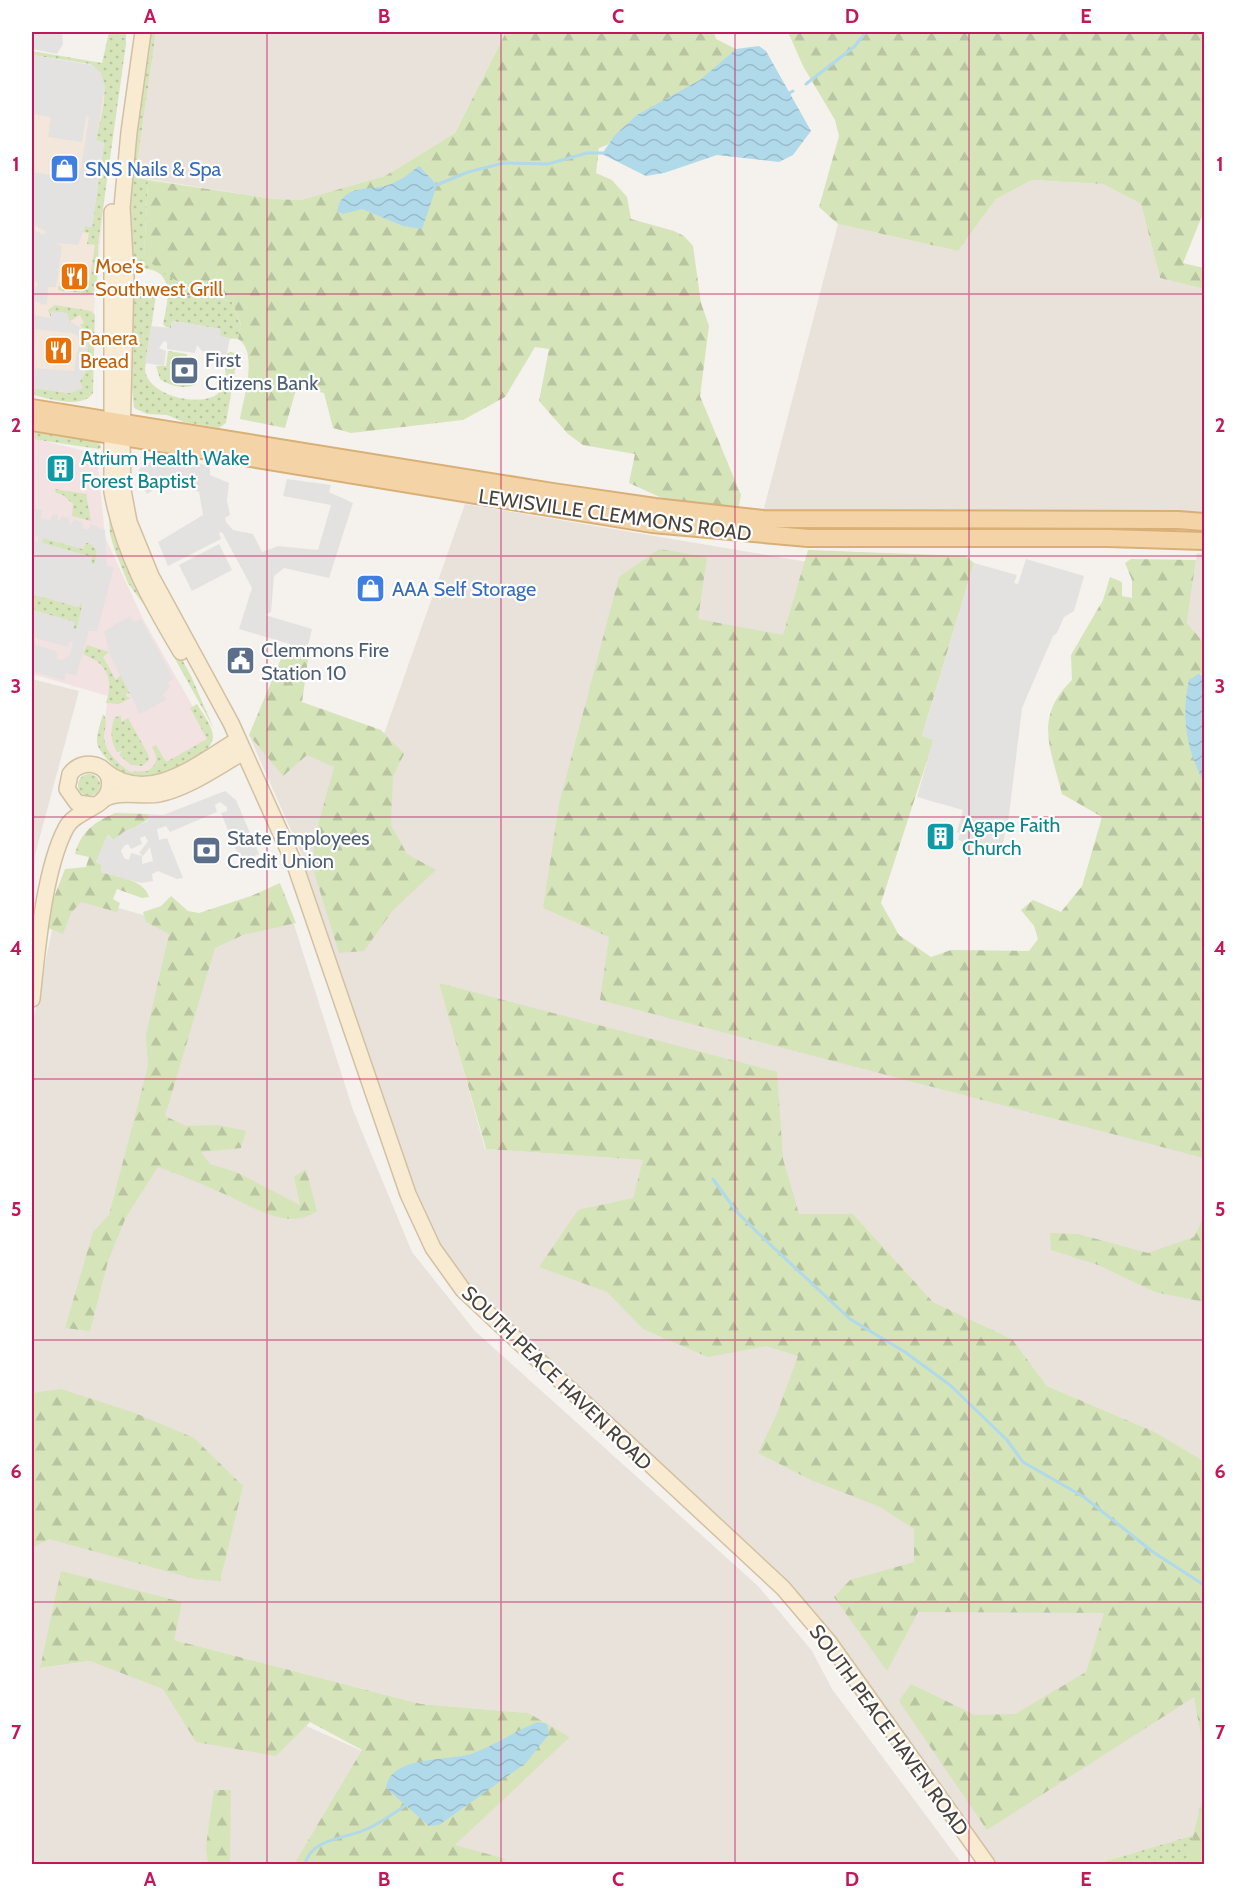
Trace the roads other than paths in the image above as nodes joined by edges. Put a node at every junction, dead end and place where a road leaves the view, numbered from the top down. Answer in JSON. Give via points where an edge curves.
{"nodes":[{"id":1,"x":134,"y":32,"type":"edge"},
{"id":2,"x":143,"y":32,"type":"edge"},
{"id":3,"x":32,"y":408,"type":"edge"},
{"id":4,"x":32,"y":422,"type":"edge"},
{"id":5,"x":116,"y":429,"type":"junction"},
{"id":6,"x":1204,"y":522,"type":"edge"},
{"id":7,"x":1204,"y":541,"type":"edge"},
{"id":8,"x":239,"y":747,"type":"junction"},
{"id":9,"x":104,"y":771,"type":"junction"},
{"id":10,"x":70,"y":796,"type":"junction"},
{"id":11,"x":99,"y":802,"type":"junction"},
{"id":12,"x":54,"y":855,"type":"junction"},
{"id":13,"x":32,"y":998,"type":"edge"},
{"id":14,"x":987,"y":1864,"type":"edge"}],
"edges":[{"from":1,"to":5,"type":"main road","name":"SOUTH PEACE HAVEN ROAD","via":[[111,220]]},
{"from":2,"to":5,"type":"main road","name":"SOUTH PEACE HAVEN ROAD","via":[[122,207],[126,276]]},
{"from":3,"to":5,"type":"main road","name":"LEWISVILLE CLEMMONS ROAD"},
{"from":4,"to":5,"type":"main road","name":"LEWISVILLE CLEMMONS ROAD"},
{"from":5,"to":6,"type":"main road","name":"LEWISVILLE CLEMMONS ROAD","via":[[763,519]]},
{"from":5,"to":7,"type":"main road","name":"LEWISVILLE CLEMMONS ROAD","via":[[651,524],[808,538]]},
{"from":5,"to":8,"type":"main road","name":"SOUTH PEACE HAVEN ROAD","via":[[112,492],[133,567]]},
{"from":8,"to":9,"type":"main road","via":[[153,785],[125,784]]},
{"from":8,"to":11,"type":"main road","via":[[166,792],[112,795]]},
{"from":8,"to":14,"type":"main road","name":"SOUTH PEACE HAVEN ROAD","via":[[295,865],[408,1194],[433,1248],[463,1290],[783,1588],[829,1642]]},
{"from":9,"to":10,"type":"main road","via":[[91,764],[75,768],[67,782]]},
{"from":9,"to":11,"type":"main road","via":[[110,785]]},
{"from":10,"to":11,"type":"main road","via":[[81,805]]},
{"from":10,"to":12,"type":"main road","via":[[54,841]]},
{"from":11,"to":12,"type":"main road","via":[[71,820]]},
{"from":12,"to":13,"type":"main road"}]}
